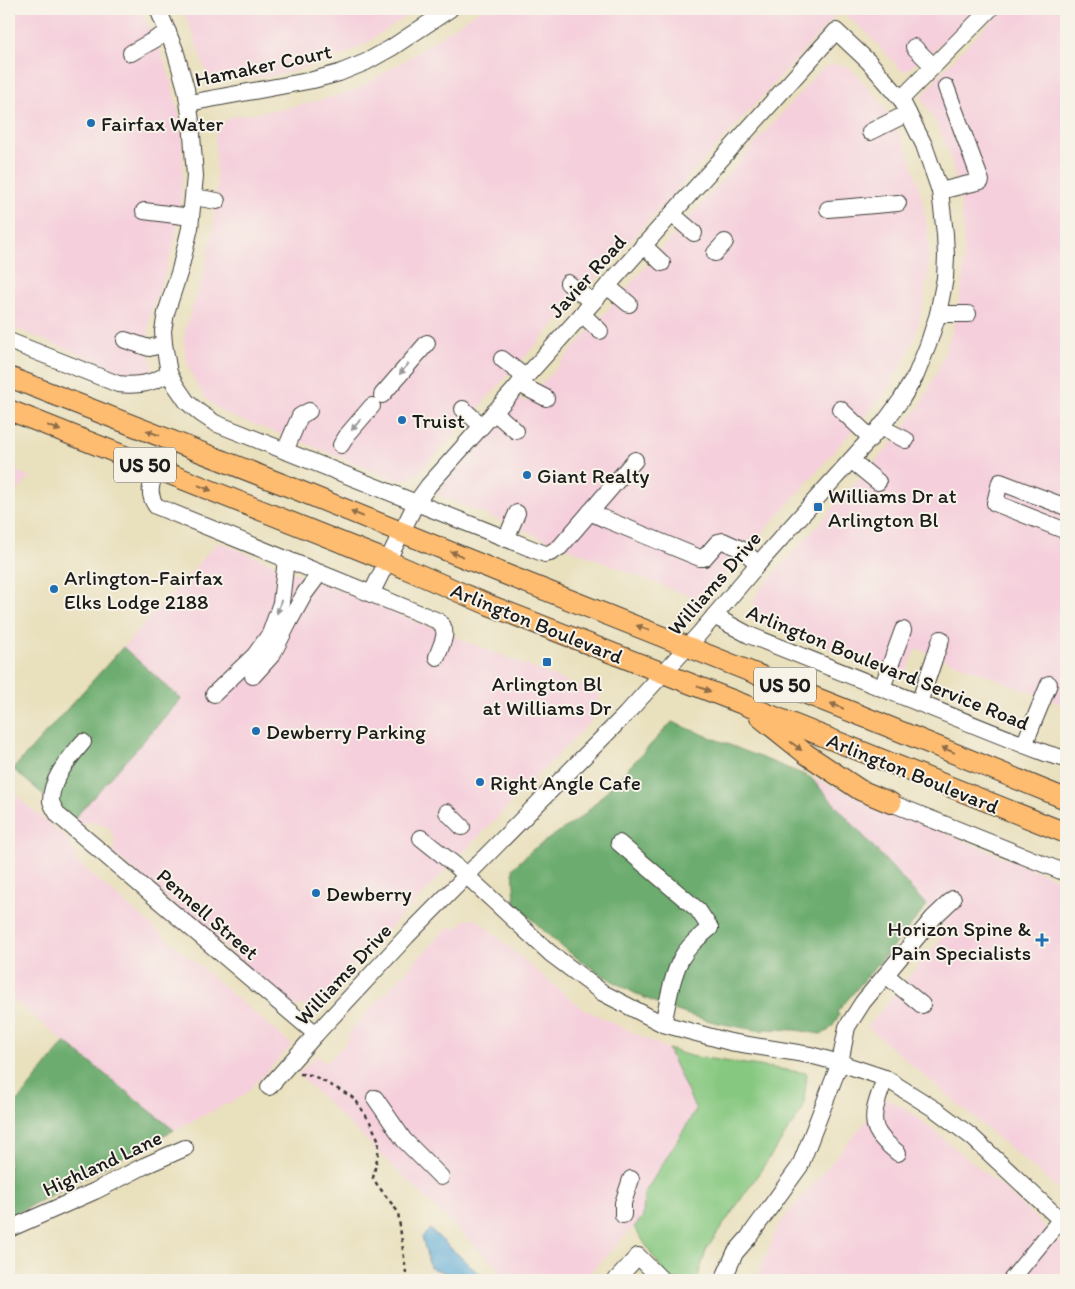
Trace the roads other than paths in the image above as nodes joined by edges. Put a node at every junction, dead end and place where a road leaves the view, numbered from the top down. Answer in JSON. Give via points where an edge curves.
{"nodes":[{"id":1,"x":158,"y":9,"type":"edge"},
{"id":2,"x":450,"y":9,"type":"edge"},
{"id":3,"x":990,"y":9,"type":"edge"},
{"id":4,"x":168,"y":32,"type":"junction"},
{"id":5,"x":836,"y":32,"type":"joint"},
{"id":6,"x":914,"y":47,"type":"dead end"},
{"id":7,"x":131,"y":53,"type":"dead end"},
{"id":8,"x":933,"y":66,"type":"junction"},
{"id":9,"x":946,"y":87,"type":"dead end"},
{"id":10,"x":189,"y":103,"type":"junction"},
{"id":11,"x":904,"y":106,"type":"junction"},
{"id":12,"x":870,"y":132,"type":"dead end"},
{"id":13,"x":940,"y":191,"type":"junction"},
{"id":14,"x":194,"y":197,"type":"junction"},
{"id":15,"x":217,"y":201,"type":"dead end"},
{"id":16,"x":898,"y":203,"type":"dead end"},
{"id":17,"x":828,"y":209,"type":"dead end"},
{"id":18,"x":144,"y":211,"type":"dead end"},
{"id":19,"x":672,"y":214,"type":"junction"},
{"id":20,"x":191,"y":217,"type":"junction"},
{"id":21,"x":694,"y":233,"type":"dead end"},
{"id":22,"x":643,"y":246,"type":"junction"},
{"id":23,"x":662,"y":263,"type":"dead end"},
{"id":24,"x":568,"y":283,"type":"dead end"},
{"id":25,"x":607,"y":286,"type":"junction"},
{"id":26,"x":629,"y":304,"type":"dead end"},
{"id":27,"x":587,"y":308,"type":"junction"},
{"id":28,"x":938,"y":314,"type":"junction"},
{"id":29,"x":968,"y":314,"type":"dead end"},
{"id":30,"x":600,"y":331,"type":"dead end"},
{"id":31,"x":125,"y":340,"type":"dead end"},
{"id":32,"x":9,"y":341,"type":"edge"},
{"id":33,"x":427,"y":343,"type":"dead end"},
{"id":34,"x":164,"y":344,"type":"junction"},
{"id":35,"x":502,"y":359,"type":"dead end"},
{"id":36,"x":169,"y":373,"type":"junction"},
{"id":37,"x":9,"y":377,"type":"edge"},
{"id":38,"x":522,"y":381,"type":"junction"},
{"id":39,"x":546,"y":398,"type":"dead end"},
{"id":40,"x":840,"y":409,"type":"dead end"},
{"id":41,"x":9,"y":410,"type":"edge"},
{"id":42,"x":463,"y":410,"type":"dead end"},
{"id":43,"x":309,"y":411,"type":"dead end"},
{"id":44,"x":494,"y":412,"type":"junction"},
{"id":45,"x":482,"y":426,"type":"junction"},
{"id":46,"x":516,"y":431,"type":"dead end"},
{"id":47,"x":876,"y":433,"type":"junction"},
{"id":48,"x":906,"y":440,"type":"dead end"},
{"id":49,"x":341,"y":445,"type":"dead end"},
{"id":50,"x":285,"y":451,"type":"junction"},
{"id":51,"x":635,"y":460,"type":"dead end"},
{"id":52,"x":851,"y":460,"type":"junction"},
{"id":53,"x":157,"y":469,"type":"junction"},
{"id":54,"x":878,"y":482,"type":"dead end"},
{"id":55,"x":416,"y":503,"type":"junction"},
{"id":56,"x":1066,"y":507,"type":"edge"},
{"id":57,"x":590,"y":512,"type":"junction"},
{"id":58,"x":517,"y":513,"type":"dead end"},
{"id":59,"x":1066,"y":531,"type":"edge"},
{"id":60,"x":402,"y":532,"type":"junction"},
{"id":61,"x":506,"y":539,"type":"junction"},
{"id":62,"x":286,"y":559,"type":"junction"},
{"id":63,"x":388,"y":561,"type":"junction"},
{"id":64,"x":758,"y":564,"type":"junction"},
{"id":65,"x":320,"y":573,"type":"junction"},
{"id":66,"x":371,"y":594,"type":"junction"},
{"id":67,"x":714,"y":616,"type":"junction"},
{"id":68,"x":903,"y":630,"type":"dead end"},
{"id":69,"x":942,"y":639,"type":"dead end"},
{"id":70,"x":688,"y":646,"type":"junction"},
{"id":71,"x":437,"y":657,"type":"dead end"},
{"id":72,"x":248,"y":671,"type":"junction"},
{"id":73,"x":664,"y":673,"type":"junction"},
{"id":74,"x":1049,"y":684,"type":"dead end"},
{"id":75,"x":882,"y":688,"type":"junction"},
{"id":76,"x":214,"y":694,"type":"dead end"},
{"id":77,"x":919,"y":703,"type":"junction"},
{"id":78,"x":744,"y":705,"type":"junction"},
{"id":79,"x":84,"y":742,"type":"dead end"},
{"id":80,"x":1024,"y":745,"type":"junction"},
{"id":81,"x":1066,"y":759,"type":"edge"},
{"id":82,"x":993,"y":769,"type":"junction"},
{"id":83,"x":1066,"y":793,"type":"edge"},
{"id":84,"x":1066,"y":799,"type":"edge"},
{"id":85,"x":891,"y":803,"type":"joint"},
{"id":86,"x":447,"y":812,"type":"dead end"},
{"id":87,"x":1022,"y":816,"type":"junction"},
{"id":88,"x":462,"y":827,"type":"dead end"},
{"id":89,"x":1066,"y":833,"type":"edge"},
{"id":90,"x":421,"y":838,"type":"dead end"},
{"id":91,"x":1066,"y":838,"type":"edge"},
{"id":92,"x":619,"y":843,"type":"dead end"},
{"id":93,"x":1066,"y":873,"type":"edge"},
{"id":94,"x":466,"y":876,"type":"junction"},
{"id":95,"x":954,"y":898,"type":"dead end"},
{"id":96,"x":886,"y":975,"type":"junction"},
{"id":97,"x":922,"y":1005,"type":"dead end"},
{"id":98,"x":663,"y":1024,"type":"junction"},
{"id":99,"x":316,"y":1034,"type":"junction"},
{"id":100,"x":840,"y":1063,"type":"junction"},
{"id":101,"x":885,"y":1078,"type":"junction"},
{"id":102,"x":269,"y":1087,"type":"dead end"},
{"id":103,"x":375,"y":1098,"type":"dead end"},
{"id":104,"x":185,"y":1148,"type":"dead end"},
{"id":105,"x":898,"y":1154,"type":"dead end"},
{"id":106,"x":441,"y":1177,"type":"dead end"},
{"id":107,"x":630,"y":1179,"type":"dead end"},
{"id":108,"x":623,"y":1215,"type":"dead end"},
{"id":109,"x":1064,"y":1222,"type":"edge"},
{"id":110,"x":9,"y":1229,"type":"edge"},
{"id":111,"x":616,"y":1280,"type":"edge"},
{"id":112,"x":662,"y":1280,"type":"edge"},
{"id":113,"x":723,"y":1280,"type":"edge"},
{"id":114,"x":1011,"y":1280,"type":"edge"}],
"edges":[{"from":1,"to":4,"type":"street"},
{"from":2,"to":10,"type":"street","name":"Hamaker Court","via":[[391,48],[339,73]]},
{"from":3,"to":8,"type":"street"},
{"from":4,"to":7,"type":"street"},
{"from":4,"to":10,"type":"street"},
{"from":5,"to":11,"type":"street","name":"Williams Drive","via":[[868,62]]},
{"from":5,"to":19,"type":"street","name":"Javier Road"},
{"from":6,"to":8,"type":"street"},
{"from":8,"to":11,"type":"street"},
{"from":9,"to":13,"type":"street","via":[[981,181]]},
{"from":10,"to":14,"type":"street"},
{"from":11,"to":12,"type":"street"},
{"from":11,"to":13,"type":"street","name":"Williams Drive","via":[[924,145]]},
{"from":13,"to":28,"type":"street","name":"Williams Drive","via":[[946,256]]},
{"from":14,"to":15,"type":"street"},
{"from":14,"to":20,"type":"street"},
{"from":16,"to":17,"type":"street"},
{"from":18,"to":20,"type":"street"},
{"from":19,"to":21,"type":"street"},
{"from":19,"to":22,"type":"street","name":"Javier Road"},
{"from":20,"to":34,"type":"street","via":[[180,270],[166,313]]},
{"from":22,"to":23,"type":"street"},
{"from":22,"to":25,"type":"street","name":"Javier Road"},
{"from":24,"to":27,"type":"street"},
{"from":25,"to":26,"type":"street"},
{"from":25,"to":27,"type":"street","name":"Javier Road"},
{"from":27,"to":30,"type":"street"},
{"from":27,"to":38,"type":"street","name":"Javier Road"},
{"from":28,"to":29,"type":"street"},
{"from":28,"to":47,"type":"street","name":"Williams Drive","via":[[916,375]]},
{"from":31,"to":34,"type":"street","via":[[149,348]]},
{"from":32,"to":36,"type":"street","via":[[118,384],[134,386]]},
{"from":33,"to":49,"type":"street","one_way":true},
{"from":34,"to":36,"type":"street"},
{"from":35,"to":38,"type":"street"},
{"from":36,"to":50,"type":"street","via":[[187,402],[200,413],[215,423]]},
{"from":60,"to":37,"type":"main road","name":"Arlington Boulevard","number":"US 50","one_way":true},
{"from":38,"to":39,"type":"street"},
{"from":38,"to":44,"type":"street","name":"Javier Road"},
{"from":40,"to":47,"type":"street"},
{"from":41,"to":53,"type":"main road","name":"Arlington Boulevard","number":"US 50","one_way":true},
{"from":42,"to":45,"type":"street"},
{"from":43,"to":50,"type":"street","via":[[300,416]]},
{"from":44,"to":45,"type":"street","name":"Javier Road"},
{"from":44,"to":46,"type":"street"},
{"from":45,"to":55,"type":"street","name":"Javier Road"},
{"from":47,"to":48,"type":"street"},
{"from":47,"to":52,"type":"street","name":"Williams Drive"},
{"from":50,"to":55,"type":"street"},
{"from":51,"to":57,"type":"street"},
{"from":52,"to":54,"type":"street"},
{"from":52,"to":64,"type":"street","name":"Williams Drive"},
{"from":53,"to":62,"type":"street","via":[[150,492],[156,506]]},
{"from":53,"to":63,"type":"main road","name":"Arlington Boulevard","number":"US 50","one_way":true},
{"from":55,"to":60,"type":"street","name":"Javier Road"},
{"from":55,"to":61,"type":"street"},
{"from":56,"to":59,"type":"street","via":[[1000,482],[995,503]]},
{"from":57,"to":61,"type":"street","via":[[560,547],[550,553]]},
{"from":57,"to":64,"type":"street","via":[[700,558],[723,541],[743,550]]},
{"from":58,"to":61,"type":"street"},
{"from":60,"to":63,"type":"street","name":"Javier Road"},
{"from":70,"to":60,"type":"main road","name":"Arlington Boulevard","number":"US 50","one_way":true},
{"from":62,"to":65,"type":"street"},
{"from":62,"to":72,"type":"street","one_way":true,"via":[[281,603],[270,634]]},
{"from":63,"to":66,"type":"street","name":"Javier Road"},
{"from":63,"to":73,"type":"main road","name":"Arlington Boulevard","number":"US 50","via":[[482,602]]},
{"from":64,"to":67,"type":"street","name":"Williams Drive"},
{"from":65,"to":66,"type":"street"},
{"from":65,"to":72,"type":"street","via":[[288,622],[272,655]]},
{"from":66,"to":71,"type":"street","via":[[443,625],[444,635]]},
{"from":67,"to":70,"type":"street","name":"Williams Drive"},
{"from":67,"to":75,"type":"street","name":"Arlington Boulevard Service Road","via":[[749,635]]},
{"from":68,"to":75,"type":"street"},
{"from":69,"to":77,"type":"street"},
{"from":70,"to":73,"type":"street","name":"Williams Drive"},
{"from":82,"to":70,"type":"main road","name":"Arlington Boulevard","number":"US 50","one_way":true},
{"from":72,"to":76,"type":"street"},
{"from":73,"to":78,"type":"main road","name":"Arlington Boulevard","number":"US 50","one_way":true},
{"from":73,"to":94,"type":"street","name":"Williams Drive"},
{"from":74,"to":80,"type":"street"},
{"from":75,"to":77,"type":"street","name":"Arlington Boulevard Service Road"},
{"from":77,"to":80,"type":"street","name":"Arlington Boulevard Service Road"},
{"from":78,"to":85,"type":"main road","one_way":true,"via":[[860,790]]},
{"from":78,"to":87,"type":"main road","name":"Arlington Boulevard","number":"US 50"},
{"from":79,"to":99,"type":"street","name":"Pennell Street","via":[[65,765],[54,786],[51,803],[58,815]]},
{"from":80,"to":81,"type":"street","name":"Arlington Boulevard Service Road"},
{"from":82,"to":83,"type":"main road"},
{"from":82,"to":84,"type":"main road","name":"Arlington Boulevard","number":"US 50"},
{"from":85,"to":93,"type":"street"},
{"from":86,"to":88,"type":"street"},
{"from":87,"to":89,"type":"main road","name":"Arlington Boulevard","number":"US 50"},
{"from":87,"to":91,"type":"main road"},
{"from":90,"to":94,"type":"street"},
{"from":92,"to":98,"type":"street","via":[[698,910],[710,928],[693,942],[681,959]]},
{"from":94,"to":98,"type":"street","via":[[550,953],[603,993]]},
{"from":94,"to":99,"type":"street","name":"Williams Drive"},
{"from":95,"to":96,"type":"street","via":[[933,918]]},
{"from":96,"to":97,"type":"street"},
{"from":96,"to":100,"type":"street","via":[[847,1027]]},
{"from":98,"to":100,"type":"street","via":[[730,1042]]},
{"from":99,"to":102,"type":"street","name":"Williams Drive"},
{"from":100,"to":101,"type":"street"},
{"from":100,"to":113,"type":"street","via":[[800,1166],[735,1254]]},
{"from":101,"to":105,"type":"street","via":[[873,1120],[879,1134]]},
{"from":101,"to":109,"type":"street","via":[[972,1137]]},
{"from":103,"to":106,"type":"street","via":[[404,1140]]},
{"from":104,"to":110,"type":"street","name":"Highland Lane"},
{"from":107,"to":108,"type":"street"},
{"from":109,"to":114,"type":"street"},
{"from":111,"to":112,"type":"street","via":[[638,1256]]}]}
